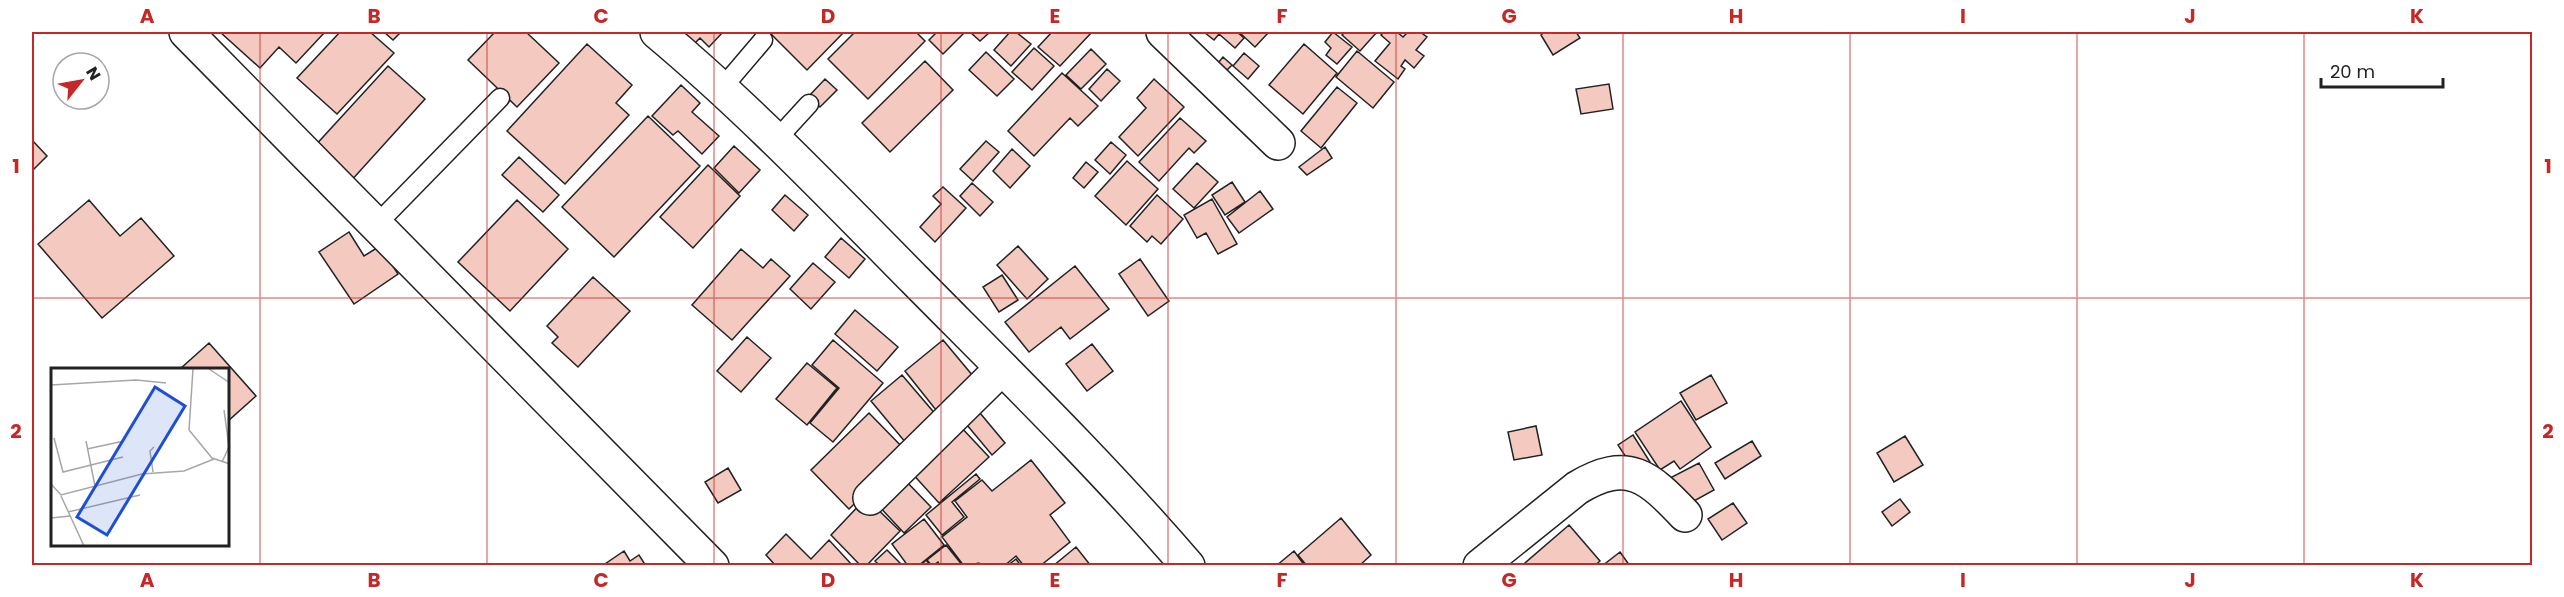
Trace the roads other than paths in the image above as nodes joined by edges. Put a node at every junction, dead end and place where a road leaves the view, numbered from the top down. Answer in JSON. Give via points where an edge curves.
{"nodes":[{"id":1,"x":186,"y":32,"type":"edge"},
{"id":2,"x":657,"y":32,"type":"edge"},
{"id":3,"x":1163,"y":32,"type":"edge"},
{"id":4,"x":763,"y":40,"type":"dead end"},
{"id":5,"x":723,"y":87,"type":"junction"},
{"id":6,"x":500,"y":98,"type":"dead end"},
{"id":7,"x":809,"y":104,"type":"dead end"},
{"id":8,"x":776,"y":140,"type":"junction"},
{"id":9,"x":1278,"y":143,"type":"dead end"},
{"id":10,"x":376,"y":225,"type":"junction"},
{"id":11,"x":1002,"y":368,"type":"junction"},
{"id":12,"x":870,"y":498,"type":"dead end"},
{"id":13,"x":1685,"y":515,"type":"dead end"},
{"id":14,"x":711,"y":566,"type":"edge"},
{"id":15,"x":1188,"y":566,"type":"edge"},
{"id":16,"x":1480,"y":566,"type":"edge"}],
"edges":[{"from":1,"to":10,"type":"street"},
{"from":2,"to":5,"type":"street"},
{"from":3,"to":9,"type":"street"},
{"from":4,"to":5,"type":"lane"},
{"from":5,"to":8,"type":"street"},
{"from":6,"to":10,"type":"lane"},
{"from":7,"to":8,"type":"lane"},
{"from":8,"to":11,"type":"street"},
{"from":10,"to":14,"type":"street"},
{"from":11,"to":12,"type":"street"},
{"from":11,"to":15,"type":"street"},
{"from":13,"to":16,"type":"street","via":[[1648,479],[1634,472],[1611,473],[1577,488]]}]}
